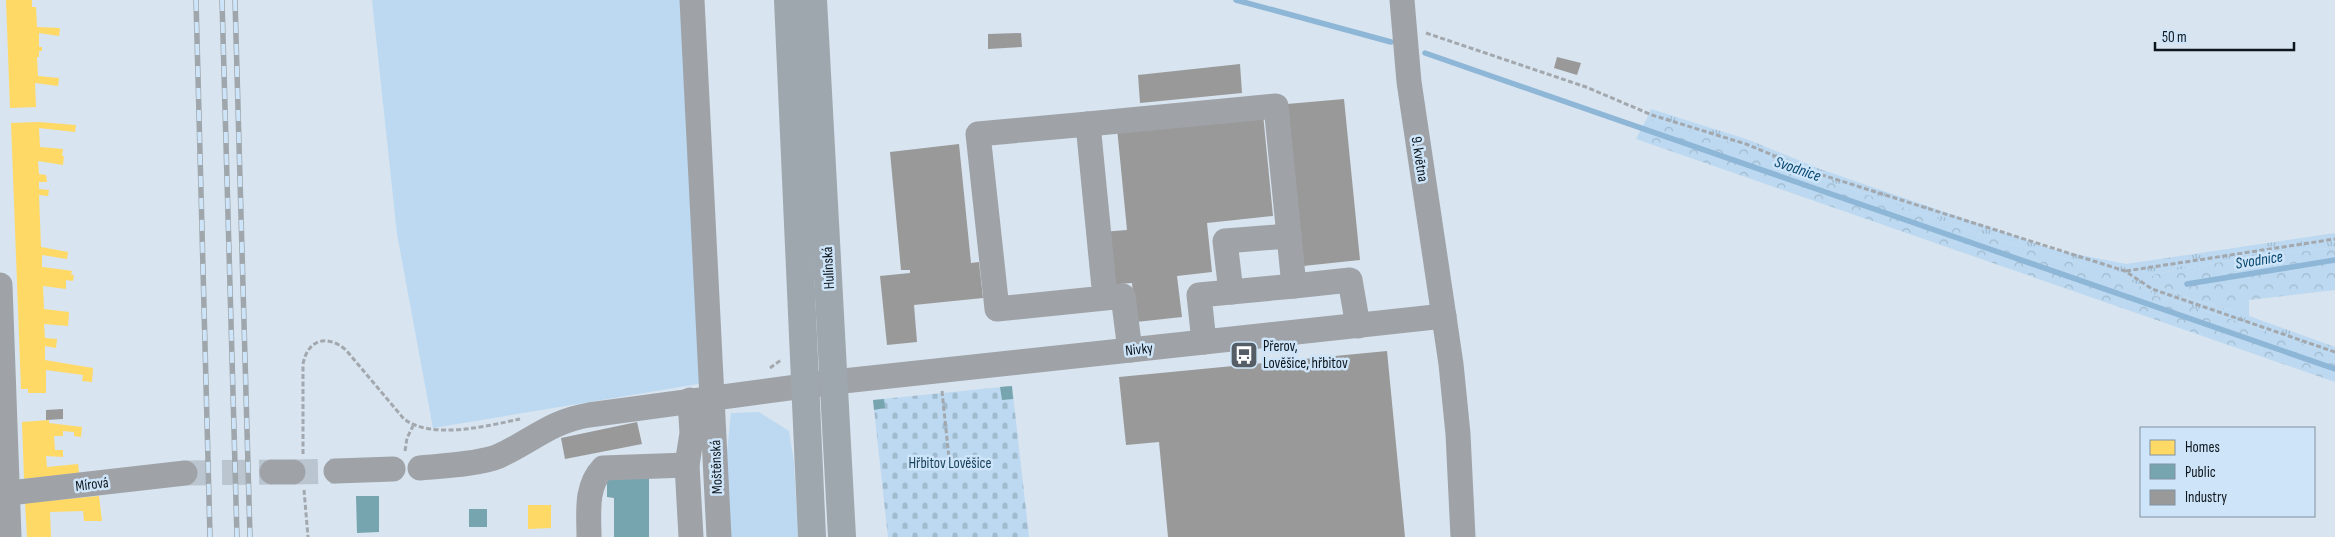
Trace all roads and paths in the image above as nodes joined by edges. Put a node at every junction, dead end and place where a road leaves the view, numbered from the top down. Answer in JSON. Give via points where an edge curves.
{"nodes":[{"id":1,"x":692,"y":0,"type":"edge"},
{"id":2,"x":788,"y":0,"type":"edge"},
{"id":3,"x":813,"y":0,"type":"edge"},
{"id":4,"x":1402,"y":0,"type":"edge"},
{"id":5,"x":1404,"y":25,"type":"junction"},
{"id":6,"x":1088,"y":124,"type":"junction"},
{"id":7,"x":1289,"y":236,"type":"junction"},
{"id":8,"x":2335,"y":239,"type":"edge"},
{"id":9,"x":2125,"y":272,"type":"junction"},
{"id":10,"x":0,"y":285,"type":"edge"},
{"id":11,"x":1294,"y":286,"type":"junction"},
{"id":12,"x":1231,"y":292,"type":"junction"},
{"id":13,"x":1105,"y":298,"type":"junction"},
{"id":14,"x":1444,"y":316,"type":"junction"},
{"id":15,"x":1358,"y":326,"type":"junction"},
{"id":16,"x":1204,"y":342,"type":"junction"},
{"id":17,"x":1130,"y":350,"type":"junction"},
{"id":18,"x":2335,"y":352,"type":"edge"},
{"id":19,"x":941,"y":371,"type":"junction"},
{"id":20,"x":834,"y":382,"type":"junction"},
{"id":21,"x":804,"y":386,"type":"junction"},
{"id":22,"x":702,"y":398,"type":"junction"},
{"id":23,"x":522,"y":419,"type":"dead end"},
{"id":24,"x":687,"y":465,"type":"junction"},
{"id":25,"x":420,"y":468,"type":"dead end"},
{"id":26,"x":950,"y":468,"type":"dead end"},
{"id":27,"x":393,"y":469,"type":"dead end"},
{"id":28,"x":336,"y":471,"type":"tunnel mouth"},
{"id":29,"x":184,"y":473,"type":"tunnel mouth"},
{"id":30,"x":4,"y":494,"type":"edge"},
{"id":31,"x":9,"y":537,"type":"edge"},
{"id":32,"x":308,"y":537,"type":"edge"},
{"id":33,"x":590,"y":537,"type":"edge"},
{"id":34,"x":691,"y":537,"type":"edge"},
{"id":35,"x":719,"y":537,"type":"edge"},
{"id":36,"x":812,"y":537,"type":"edge"},
{"id":37,"x":842,"y":537,"type":"edge"},
{"id":38,"x":1463,"y":537,"type":"edge"}],
"edges":[{"from":1,"to":22,"type":"street"},
{"from":2,"to":21,"type":"main road","name":"Hulínská"},
{"from":3,"to":20,"type":"main road","name":"Hulínská"},
{"from":4,"to":5,"type":"street","name":"9. května"},
{"from":5,"to":9,"type":"path","via":[[1586,87],[1652,115],[1746,144],[1816,173]]},
{"from":5,"to":14,"type":"street","name":"9. května","via":[[1409,82]]},
{"from":6,"to":7,"type":"street","via":[[1276,106]]},
{"from":6,"to":13,"type":"street"},
{"from":6,"to":13,"type":"street","via":[[978,134],[997,309]]},
{"from":7,"to":11,"type":"street"},
{"from":7,"to":12,"type":"street","via":[[1225,241]]},
{"from":8,"to":9,"type":"path"},
{"from":9,"to":18,"type":"path","via":[[2152,289]]},
{"from":10,"to":30,"type":"street"},
{"from":11,"to":12,"type":"street"},
{"from":11,"to":15,"type":"street","via":[[1350,280]]},
{"from":12,"to":16,"type":"street","via":[[1199,295]]},
{"from":13,"to":17,"type":"street","via":[[1123,296]]},
{"from":14,"to":15,"type":"street","name":"Nivky"},
{"from":14,"to":38,"type":"street","name":"9. května","via":[[1458,434]]},
{"from":15,"to":16,"type":"street","name":"Nivky"},
{"from":16,"to":17,"type":"street","name":"Nivky"},
{"from":17,"to":19,"type":"street","name":"Nivky"},
{"from":19,"to":20,"type":"street","name":"Nivky"},
{"from":19,"to":26,"type":"path"},
{"from":20,"to":21,"type":"street","name":"Nivky"},
{"from":20,"to":37,"type":"main road","name":"Hulínská"},
{"from":21,"to":22,"type":"street","name":"Nivky"},
{"from":21,"to":36,"type":"main road","name":"Hulínská"},
{"from":22,"to":24,"type":"street"},
{"from":22,"to":25,"type":"street","name":"Nivky","via":[[570,418],[546,428],[498,457]]},
{"from":22,"to":35,"type":"street","name":"Moštěnská"},
{"from":23,"to":32,"type":"path","via":[[454,429],[413,426],[404,420],[339,344],[325,340],[311,346],[303,364],[293,470]]},
{"from":24,"to":33,"type":"street","via":[[603,468],[589,497]]},
{"from":24,"to":34,"type":"street"},
{"from":27,"to":28,"type":"street"},
{"from":29,"to":30,"type":"street","name":"Mírová"},
{"from":30,"to":31,"type":"street"}]}
